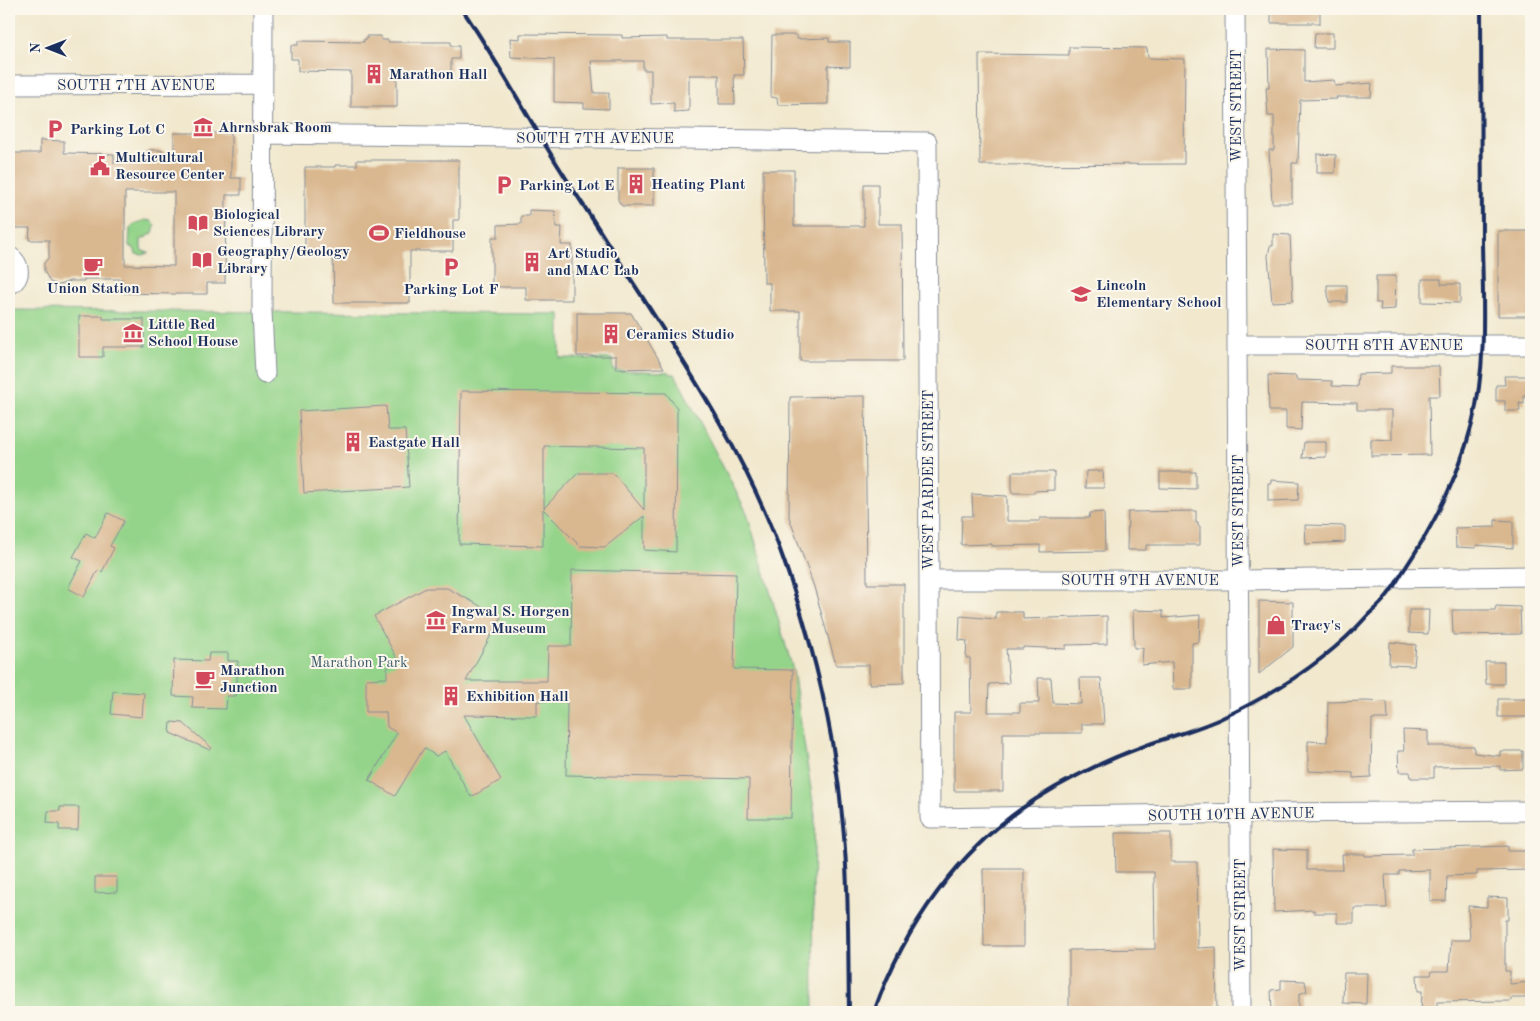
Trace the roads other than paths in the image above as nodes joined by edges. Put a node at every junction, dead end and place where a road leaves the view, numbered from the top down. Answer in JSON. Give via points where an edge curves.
{"nodes":[{"id":1,"x":263,"y":9,"type":"edge"},
{"id":2,"x":1235,"y":9,"type":"edge"},
{"id":3,"x":263,"y":84,"type":"junction"},
{"id":4,"x":9,"y":85,"type":"edge"},
{"id":5,"x":263,"y":134,"type":"junction"},
{"id":6,"x":927,"y":142,"type":"joint"},
{"id":7,"x":9,"y":256,"type":"edge"},
{"id":8,"x":9,"y":285,"type":"edge"},
{"id":9,"x":1237,"y":345,"type":"junction"},
{"id":10,"x":1531,"y":345,"type":"edge"},
{"id":11,"x":265,"y":374,"type":"dead end"},
{"id":12,"x":1531,"y":576,"type":"edge"},
{"id":13,"x":929,"y":580,"type":"junction"},
{"id":14,"x":1238,"y":580,"type":"junction"},
{"id":15,"x":1531,"y":811,"type":"edge"},
{"id":16,"x":1240,"y":813,"type":"junction"},
{"id":17,"x":930,"y":818,"type":"joint"},
{"id":18,"x":1240,"y":1012,"type":"edge"}],
"edges":[{"from":1,"to":3,"type":"street"},
{"from":2,"to":9,"type":"street","name":"WEST STREET"},
{"from":3,"to":4,"type":"street","name":"SOUTH 7TH AVENUE"},
{"from":3,"to":5,"type":"street"},
{"from":5,"to":6,"type":"street","name":"SOUTH 7TH AVENUE"},
{"from":5,"to":11,"type":"street"},
{"from":6,"to":13,"type":"street","name":"WEST PARDEE STREET"},
{"from":7,"to":8,"type":"street","via":[[17,263],[18,271],[15,281]]},
{"from":9,"to":10,"type":"street","name":"SOUTH 8TH AVENUE"},
{"from":9,"to":14,"type":"street","name":"WEST STREET"},
{"from":12,"to":14,"type":"street","name":"SOUTH 9TH AVENUE"},
{"from":13,"to":14,"type":"street","name":"SOUTH 9TH AVENUE"},
{"from":13,"to":17,"type":"street","name":"WEST PARDEE STREET"},
{"from":14,"to":16,"type":"street","name":"WEST STREET"},
{"from":15,"to":16,"type":"street","name":"SOUTH 10TH AVENUE"},
{"from":16,"to":17,"type":"street","name":"SOUTH 10TH AVENUE"},
{"from":16,"to":18,"type":"street","name":"WEST STREET"}]}
